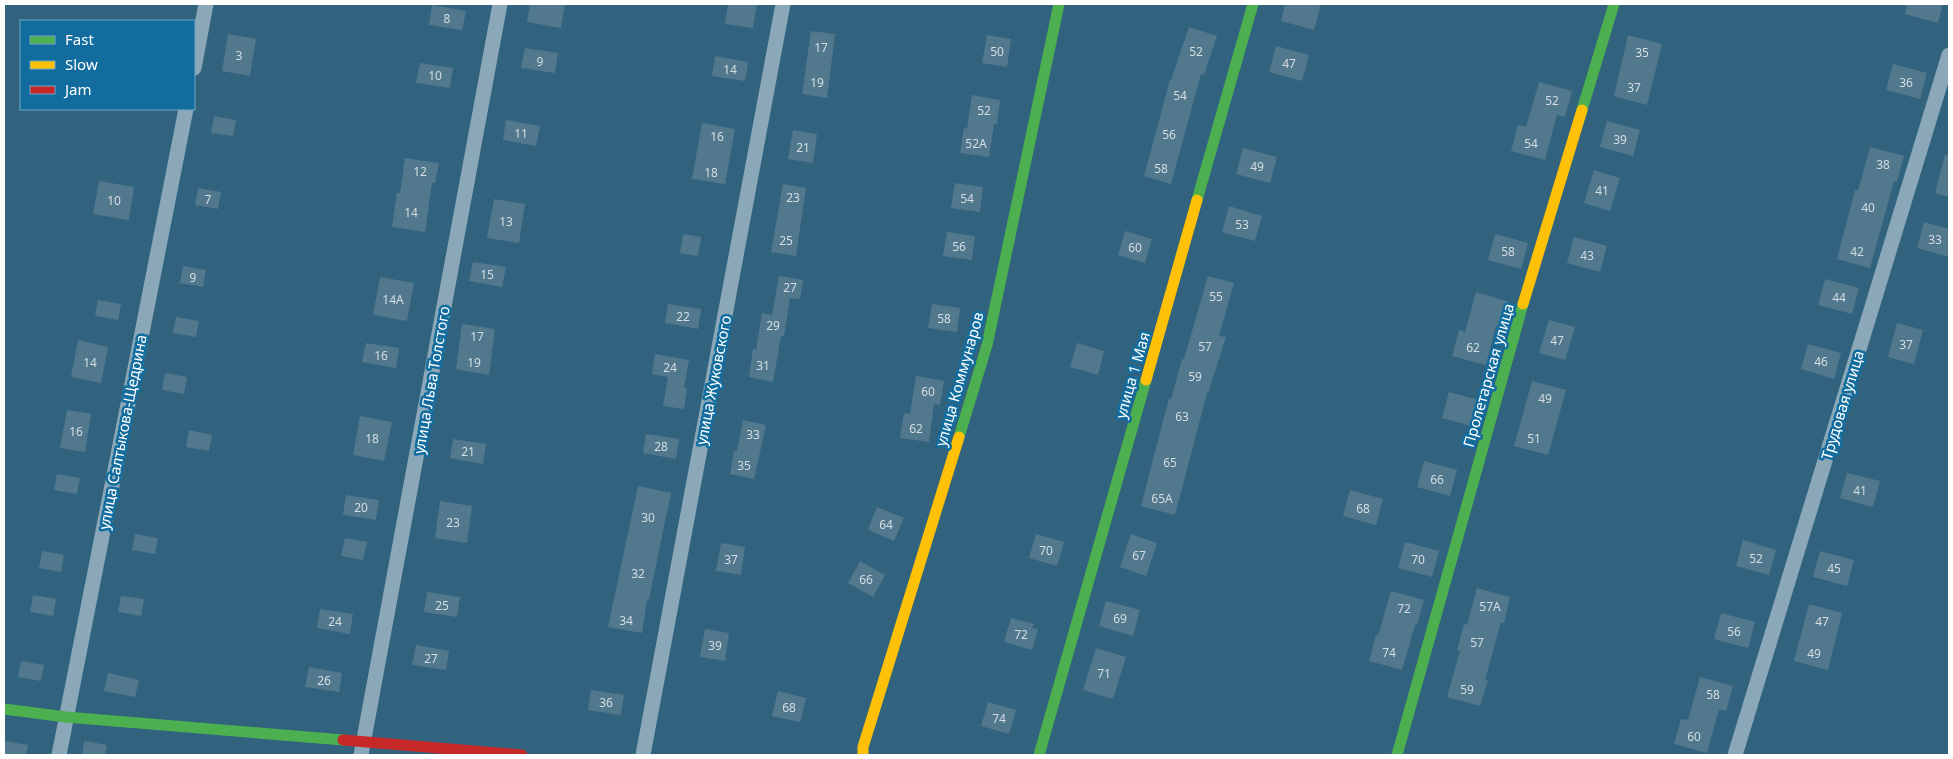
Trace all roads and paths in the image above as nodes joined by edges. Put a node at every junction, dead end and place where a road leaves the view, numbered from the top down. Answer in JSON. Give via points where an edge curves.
{"nodes":[{"id":1,"x":206,"y":4,"type":"edge"},
{"id":2,"x":500,"y":4,"type":"edge"},
{"id":3,"x":783,"y":4,"type":"edge"},
{"id":4,"x":1059,"y":4,"type":"edge"},
{"id":5,"x":1254,"y":4,"type":"edge"},
{"id":6,"x":1614,"y":4,"type":"edge"},
{"id":7,"x":1949,"y":55,"type":"edge"},
{"id":8,"x":195,"y":63,"type":"edge"},
{"id":9,"x":186,"y":110,"type":"edge"},
{"id":10,"x":4,"y":709,"type":"edge"},
{"id":11,"x":66,"y":717,"type":"junction"},
{"id":12,"x":362,"y":748,"type":"edge"},
{"id":13,"x":58,"y":755,"type":"edge"},
{"id":14,"x":522,"y":755,"type":"edge"},
{"id":15,"x":643,"y":755,"type":"edge"},
{"id":16,"x":863,"y":755,"type":"edge"},
{"id":17,"x":1039,"y":755,"type":"edge"},
{"id":18,"x":1397,"y":755,"type":"edge"},
{"id":19,"x":1735,"y":755,"type":"edge"}],
"edges":[{"from":1,"to":8,"type":"street"},
{"from":2,"to":12,"type":"street","name":"улица Льва Толстого"},
{"from":3,"to":15,"type":"street","name":"улица Жуковского"},
{"from":4,"to":16,"type":"street","name":"улица Коммунаров","via":[[987,345]]},
{"from":5,"to":17,"type":"street","name":"улица 1 Мая"},
{"from":6,"to":18,"type":"street","name":"Пролетарская улица","via":[[1521,312]]},
{"from":7,"to":19,"type":"street","name":"Трудовая улица"},
{"from":9,"to":11,"type":"street","name":"улица Салтыкова-Щедрина"},
{"from":10,"to":11,"type":"street"},
{"from":11,"to":12,"type":"street"},
{"from":11,"to":13,"type":"street","name":"улица Салтыкова-Щедрина"},
{"from":12,"to":14,"type":"street"}]}
